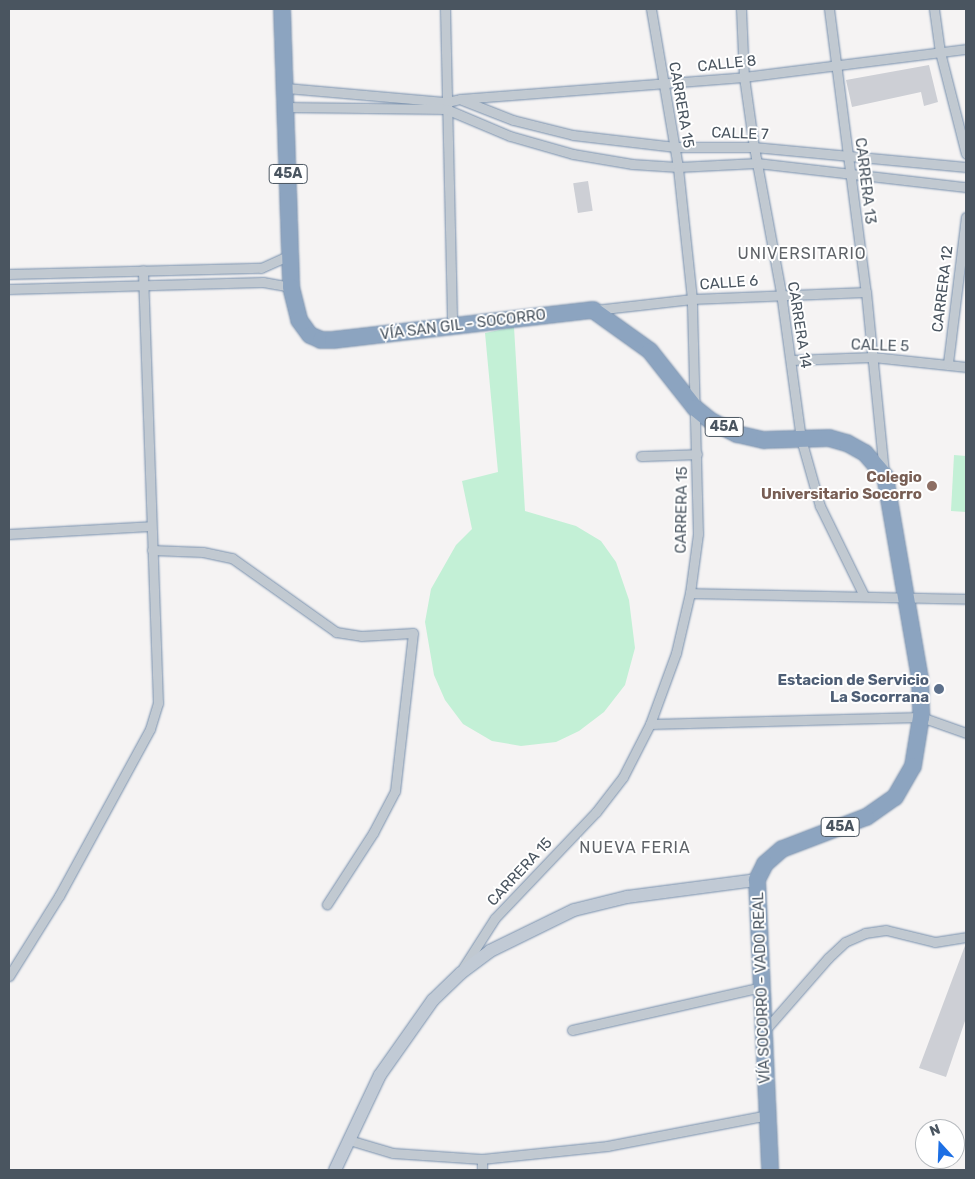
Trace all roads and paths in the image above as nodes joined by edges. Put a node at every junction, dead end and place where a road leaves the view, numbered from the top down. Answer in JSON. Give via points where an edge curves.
{"nodes":[{"id":1,"x":282,"y":9,"type":"edge"},
{"id":2,"x":445,"y":9,"type":"edge"},
{"id":3,"x":651,"y":9,"type":"edge"},
{"id":4,"x":741,"y":9,"type":"edge"},
{"id":5,"x":829,"y":9,"type":"edge"},
{"id":6,"x":934,"y":9,"type":"edge"},
{"id":7,"x":966,"y":49,"type":"edge"},
{"id":8,"x":940,"y":52,"type":"junction"},
{"id":9,"x":837,"y":65,"type":"junction"},
{"id":10,"x":744,"y":77,"type":"junction"},
{"id":11,"x":662,"y":84,"type":"junction"},
{"id":12,"x":286,"y":88,"type":"junction"},
{"id":13,"x":460,"y":99,"type":"junction"},
{"id":14,"x":447,"y":106,"type":"junction"},
{"id":15,"x":286,"y":107,"type":"junction"},
{"id":16,"x":574,"y":136,"type":"junction"},
{"id":17,"x":675,"y":147,"type":"junction"},
{"id":18,"x":754,"y":147,"type":"junction"},
{"id":19,"x":573,"y":154,"type":"junction"},
{"id":20,"x":966,"y":154,"type":"edge"},
{"id":21,"x":848,"y":156,"type":"junction"},
{"id":22,"x":757,"y":163,"type":"junction"},
{"id":23,"x":678,"y":167,"type":"junction"},
{"id":24,"x":966,"y":167,"type":"edge"},
{"id":25,"x":850,"y":174,"type":"junction"},
{"id":26,"x":966,"y":187,"type":"edge"},
{"id":27,"x":966,"y":217,"type":"edge"},
{"id":28,"x":290,"y":255,"type":"junction"},
{"id":29,"x":143,"y":270,"type":"junction"},
{"id":30,"x":9,"y":274,"type":"edge"},
{"id":31,"x":144,"y":285,"type":"junction"},
{"id":32,"x":291,"y":287,"type":"junction"},
{"id":33,"x":9,"y":289,"type":"edge"},
{"id":34,"x":866,"y":292,"type":"junction"},
{"id":35,"x":781,"y":293,"type":"junction"},
{"id":36,"x":692,"y":299,"type":"junction"},
{"id":37,"x":593,"y":310,"type":"junction"},
{"id":38,"x":452,"y":326,"type":"junction"},
{"id":39,"x":873,"y":357,"type":"junction"},
{"id":40,"x":791,"y":360,"type":"junction"},
{"id":41,"x":948,"y":363,"type":"junction"},
{"id":42,"x":966,"y":367,"type":"edge"},
{"id":43,"x":695,"y":408,"type":"junction"},
{"id":44,"x":801,"y":439,"type":"junction"},
{"id":45,"x":697,"y":454,"type":"junction"},
{"id":46,"x":641,"y":456,"type":"dead end"},
{"id":47,"x":885,"y":476,"type":"junction"},
{"id":48,"x":150,"y":526,"type":"junction"},
{"id":49,"x":9,"y":534,"type":"edge"},
{"id":50,"x":152,"y":550,"type":"junction"},
{"id":51,"x":690,"y":593,"type":"junction"},
{"id":52,"x":864,"y":596,"type":"junction"},
{"id":53,"x":905,"y":597,"type":"junction"},
{"id":54,"x":966,"y":598,"type":"edge"},
{"id":55,"x":921,"y":717,"type":"junction"},
{"id":56,"x":650,"y":724,"type":"junction"},
{"id":57,"x":966,"y":733,"type":"edge"},
{"id":58,"x":757,"y":880,"type":"junction"},
{"id":59,"x":327,"y":904,"type":"dead end"},
{"id":60,"x":966,"y":937,"type":"edge"},
{"id":61,"x":460,"y":973,"type":"junction"},
{"id":62,"x":9,"y":976,"type":"edge"},
{"id":63,"x":761,"y":986,"type":"junction"},
{"id":64,"x":572,"y":1030,"type":"dead end"},
{"id":65,"x":763,"y":1031,"type":"junction"},
{"id":66,"x":768,"y":1115,"type":"junction"},
{"id":67,"x":349,"y":1140,"type":"junction"},
{"id":68,"x":482,"y":1159,"type":"junction"},
{"id":69,"x":335,"y":1170,"type":"edge"},
{"id":70,"x":482,"y":1170,"type":"edge"},
{"id":71,"x":770,"y":1170,"type":"edge"}],
"edges":[{"from":1,"to":12,"type":"highway","name":"VÍA SAN GIL - SOCORRO","number":"45A"},
{"from":2,"to":14,"type":"street"},
{"from":3,"to":11,"type":"street","name":"CARRERA 15"},
{"from":4,"to":10,"type":"street","name":"CARRERA 14"},
{"from":5,"to":9,"type":"street","name":"CARRERA 13"},
{"from":6,"to":8,"type":"street"},
{"from":7,"to":8,"type":"street","name":"CALLE 8"},
{"from":8,"to":9,"type":"street","name":"CALLE 8"},
{"from":8,"to":20,"type":"street"},
{"from":9,"to":10,"type":"street","name":"CALLE 8"},
{"from":9,"to":21,"type":"street","name":"CARRERA 13"},
{"from":10,"to":11,"type":"street","name":"CALLE 8"},
{"from":10,"to":18,"type":"street","name":"CARRERA 14"},
{"from":11,"to":13,"type":"street","name":"CALLE 8"},
{"from":11,"to":17,"type":"street","name":"CARRERA 15"},
{"from":12,"to":14,"type":"street"},
{"from":12,"to":15,"type":"highway","name":"VÍA SAN GIL - SOCORRO","number":"45A"},
{"from":13,"to":14,"type":"street","name":"CALLE 8"},
{"from":13,"to":16,"type":"street","name":"CALLE 7","via":[[513,120]]},
{"from":14,"to":15,"type":"street"},
{"from":14,"to":19,"type":"street","via":[[510,136]]},
{"from":14,"to":38,"type":"street"},
{"from":15,"to":28,"type":"highway","name":"VÍA SAN GIL - SOCORRO","number":"45A"},
{"from":16,"to":17,"type":"street","name":"CALLE 7"},
{"from":16,"to":19,"type":"street"},
{"from":17,"to":18,"type":"street","name":"CALLE 7"},
{"from":17,"to":23,"type":"street","name":"CARRERA 15"},
{"from":18,"to":21,"type":"street","name":"CALLE 7"},
{"from":18,"to":22,"type":"street","name":"CARRERA 14"},
{"from":19,"to":23,"type":"street","via":[[632,164]]},
{"from":21,"to":24,"type":"street","name":"CALLE 7"},
{"from":21,"to":25,"type":"street","name":"CARRERA 13"},
{"from":22,"to":23,"type":"street"},
{"from":22,"to":25,"type":"street"},
{"from":22,"to":35,"type":"street","name":"CARRERA 14"},
{"from":23,"to":36,"type":"street","name":"CARRERA 15"},
{"from":25,"to":26,"type":"street"},
{"from":25,"to":34,"type":"street","name":"CARRERA 13"},
{"from":27,"to":41,"type":"street","name":"CARRERA 12"},
{"from":28,"to":29,"type":"street","via":[[261,268]]},
{"from":28,"to":32,"type":"highway","name":"VÍA SAN GIL - SOCORRO","number":"45A"},
{"from":29,"to":30,"type":"street"},
{"from":29,"to":31,"type":"street"},
{"from":31,"to":32,"type":"street","via":[[263,282]]},
{"from":31,"to":33,"type":"street"},
{"from":31,"to":48,"type":"street"},
{"from":32,"to":38,"type":"highway","name":"VÍA SAN GIL - SOCORRO","number":"45A","via":[[299,320],[310,336],[321,340]]},
{"from":34,"to":35,"type":"street","name":"CALLE 6"},
{"from":34,"to":39,"type":"street","name":"CARRERA 13"},
{"from":35,"to":36,"type":"street","name":"CALLE 6"},
{"from":35,"to":40,"type":"street","name":"CARRERA 14"},
{"from":36,"to":37,"type":"street","name":"CALLE 6"},
{"from":36,"to":43,"type":"street","name":"CARRERA 15"},
{"from":37,"to":38,"type":"highway","name":"VÍA SAN GIL - SOCORRO","number":"45A"},
{"from":37,"to":43,"type":"highway","number":"45A","via":[[650,351]]},
{"from":39,"to":40,"type":"street","name":"CALLE 5"},
{"from":39,"to":41,"type":"street","name":"CALLE 5"},
{"from":39,"to":47,"type":"street","name":"CARRERA 13"},
{"from":40,"to":44,"type":"street","name":"CARRERA 14"},
{"from":41,"to":42,"type":"street","name":"CALLE 5"},
{"from":43,"to":44,"type":"highway","number":"45A","via":[[711,421],[737,434],[764,440]]},
{"from":43,"to":45,"type":"street","name":"CARRERA 15"},
{"from":44,"to":47,"type":"highway","number":"45A","via":[[829,438],[847,443],[865,453]]},
{"from":44,"to":52,"type":"street","name":"CARRERA 14","via":[[820,506]]},
{"from":45,"to":46,"type":"street"},
{"from":45,"to":51,"type":"street","name":"CARRERA 15","via":[[698,534]]},
{"from":47,"to":53,"type":"highway","name":"VÍA SOCORRO - VADO REAL","number":"45A"},
{"from":48,"to":49,"type":"street"},
{"from":48,"to":50,"type":"street"},
{"from":50,"to":59,"type":"street","via":[[203,552],[232,558],[336,632],[361,636],[413,633],[395,791],[373,833]]},
{"from":50,"to":62,"type":"street","via":[[158,703],[150,729],[59,896]]},
{"from":51,"to":52,"type":"street"},
{"from":51,"to":56,"type":"street","name":"CARRERA 15","via":[[676,653]]},
{"from":52,"to":53,"type":"street"},
{"from":53,"to":54,"type":"street"},
{"from":53,"to":55,"type":"highway","name":"VÍA SOCORRO - VADO REAL","number":"45A","via":[[920,679]]},
{"from":55,"to":56,"type":"street"},
{"from":55,"to":57,"type":"street"},
{"from":55,"to":58,"type":"highway","name":"VÍA SOCORRO - VADO REAL","number":"45A","via":[[913,766],[895,797],[866,817],[782,849],[766,864]]},
{"from":56,"to":61,"type":"street","name":"CARRERA 15","via":[[623,778],[596,812],[495,918]]},
{"from":58,"to":61,"type":"street","via":[[627,897],[574,910],[490,951]]},
{"from":58,"to":63,"type":"highway","name":"VÍA SOCORRO - VADO REAL"},
{"from":60,"to":65,"type":"street","via":[[935,942],[886,930],[865,933],[845,942]]},
{"from":61,"to":67,"type":"street","via":[[433,1000],[380,1075]]},
{"from":63,"to":64,"type":"street"},
{"from":63,"to":65,"type":"highway","name":"VÍA SOCORRO - VADO REAL"},
{"from":65,"to":66,"type":"highway","name":"VÍA SOCORRO - VADO REAL"},
{"from":66,"to":68,"type":"street","via":[[607,1146]]},
{"from":66,"to":71,"type":"highway","name":"VÍA SOCORRO - VADO REAL"},
{"from":67,"to":68,"type":"street","via":[[393,1153]]},
{"from":67,"to":69,"type":"street"},
{"from":68,"to":70,"type":"street"}]}
